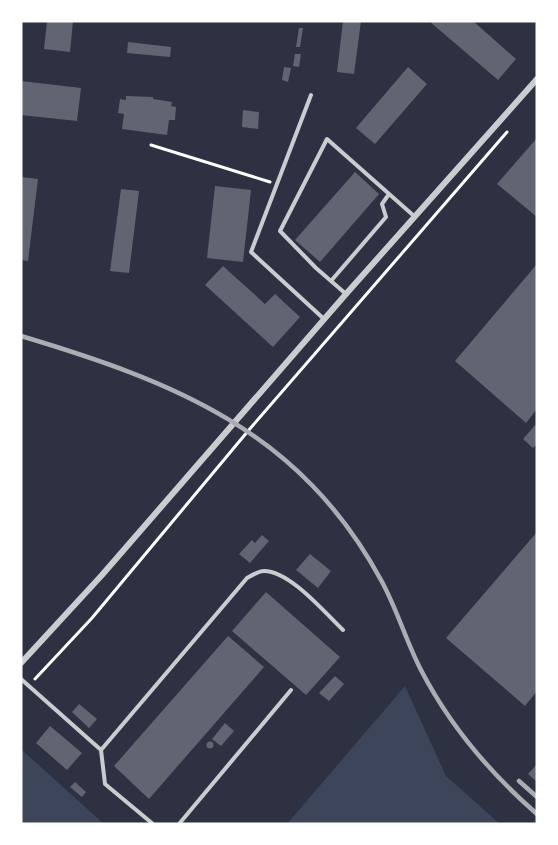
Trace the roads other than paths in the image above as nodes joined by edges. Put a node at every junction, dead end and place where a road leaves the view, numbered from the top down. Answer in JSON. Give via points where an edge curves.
{"nodes":[{"id":1,"x":537,"y":79,"type":"edge"},
{"id":2,"x":311,"y":95,"type":"dead end"},
{"id":3,"x":390,"y":194,"type":"junction"},
{"id":4,"x":414,"y":216,"type":"junction"},
{"id":5,"x":331,"y":281,"type":"junction"},
{"id":6,"x":346,"y":294,"type":"junction"},
{"id":7,"x":324,"y":319,"type":"junction"},
{"id":8,"x":343,"y":630,"type":"dead end"},
{"id":9,"x":21,"y":663,"type":"edge"},
{"id":10,"x":21,"y":679,"type":"edge"},
{"id":11,"x":291,"y":690,"type":"dead end"},
{"id":12,"x":101,"y":750,"type":"junction"},
{"id":13,"x":153,"y":824,"type":"edge"},
{"id":14,"x":179,"y":824,"type":"edge"}],
"edges":[{"from":1,"to":4,"type":"street"},
{"from":2,"to":7,"type":"lane","via":[[251,252]]},
{"from":3,"to":4,"type":"lane"},
{"from":3,"to":5,"type":"lane","via":[[381,204],[386,217]]},
{"from":3,"to":5,"type":"lane","via":[[327,139],[280,231]]},
{"from":4,"to":6,"type":"street"},
{"from":5,"to":6,"type":"lane"},
{"from":6,"to":7,"type":"street"},
{"from":7,"to":9,"type":"street"},
{"from":8,"to":12,"type":"lane","via":[[277,573],[263,571],[247,578]]},
{"from":10,"to":12,"type":"lane"},
{"from":11,"to":14,"type":"lane"},
{"from":12,"to":13,"type":"lane","via":[[105,784]]}]}
